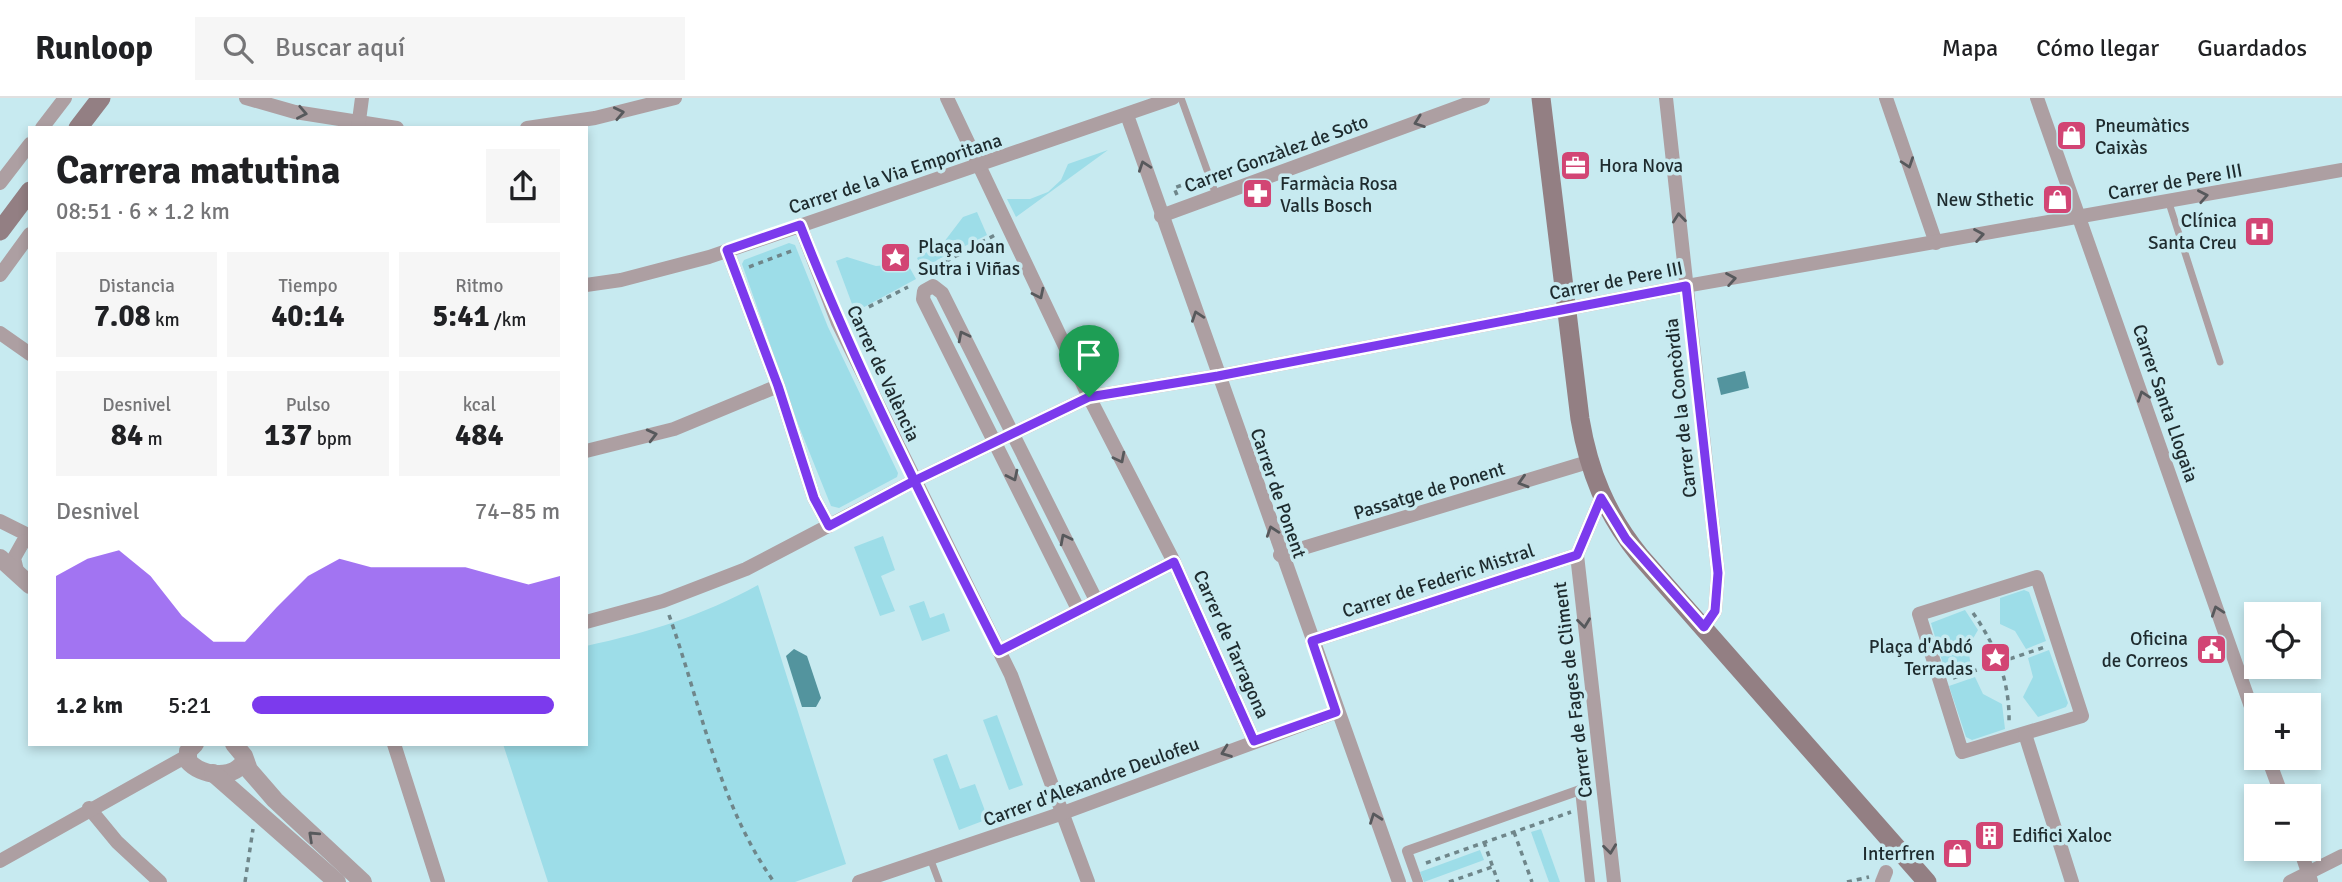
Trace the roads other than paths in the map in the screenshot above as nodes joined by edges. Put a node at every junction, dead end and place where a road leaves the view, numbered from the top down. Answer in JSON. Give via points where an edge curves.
{"nodes":[{"id":1,"x":65,"y":98,"type":"edge"},
{"id":2,"x":101,"y":98,"type":"edge"},
{"id":3,"x":246,"y":98,"type":"edge"},
{"id":4,"x":362,"y":98,"type":"edge"},
{"id":5,"x":675,"y":98,"type":"edge"},
{"id":6,"x":947,"y":98,"type":"edge"},
{"id":7,"x":1173,"y":98,"type":"edge"},
{"id":8,"x":1181,"y":98,"type":"edge"},
{"id":9,"x":1483,"y":98,"type":"edge"},
{"id":10,"x":1542,"y":98,"type":"edge"},
{"id":11,"x":1667,"y":98,"type":"edge"},
{"id":12,"x":1886,"y":98,"type":"edge"},
{"id":13,"x":2037,"y":98,"type":"edge"},
{"id":14,"x":1127,"y":115,"type":"junction"},
{"id":15,"x":358,"y":125,"type":"edge"},
{"id":16,"x":44,"y":126,"type":"edge"},
{"id":17,"x":80,"y":126,"type":"edge"},
{"id":18,"x":541,"y":126,"type":"edge"},
{"id":19,"x":28,"y":147,"type":"edge"},
{"id":20,"x":978,"y":166,"type":"junction"},
{"id":21,"x":2342,"y":170,"type":"edge"},
{"id":22,"x":0,"y":183,"type":"edge"},
{"id":23,"x":28,"y":194,"type":"edge"},
{"id":24,"x":1216,"y":196,"type":"junction"},
{"id":25,"x":2169,"y":203,"type":"junction"},
{"id":26,"x":1161,"y":216,"type":"junction"},
{"id":27,"x":2081,"y":217,"type":"junction"},
{"id":28,"x":800,"y":225,"type":"junction"},
{"id":29,"x":0,"y":231,"type":"edge"},
{"id":30,"x":28,"y":237,"type":"edge"},
{"id":31,"x":1936,"y":243,"type":"junction"},
{"id":32,"x":727,"y":250,"type":"junction"},
{"id":33,"x":0,"y":275,"type":"edge"},
{"id":34,"x":588,"y":285,"type":"edge"},
{"id":35,"x":1686,"y":286,"type":"junction"},
{"id":36,"x":1567,"y":309,"type":"junction"},
{"id":37,"x":0,"y":333,"type":"edge"},
{"id":38,"x":28,"y":353,"type":"edge"},
{"id":39,"x":2220,"y":362,"type":"dead end"},
{"id":40,"x":1218,"y":376,"type":"junction"},
{"id":41,"x":778,"y":386,"type":"junction"},
{"id":42,"x":1089,"y":397,"type":"junction"},
{"id":43,"x":1012,"y":433,"type":"junction"},
{"id":44,"x":996,"y":440,"type":"junction"},
{"id":45,"x":588,"y":450,"type":"edge"},
{"id":46,"x":1588,"y":462,"type":"junction"},
{"id":47,"x":914,"y":481,"type":"junction"},
{"id":48,"x":1601,"y":498,"type":"junction"},
{"id":49,"x":0,"y":521,"type":"edge"},
{"id":50,"x":829,"y":526,"type":"junction"},
{"id":51,"x":28,"y":535,"type":"edge"},
{"id":52,"x":28,"y":541,"type":"edge"},
{"id":53,"x":1280,"y":555,"type":"junction"},
{"id":54,"x":1577,"y":555,"type":"junction"},
{"id":55,"x":0,"y":558,"type":"edge"},
{"id":56,"x":1174,"y":562,"type":"junction"},
{"id":57,"x":0,"y":570,"type":"edge"},
{"id":58,"x":24,"y":580,"type":"edge"},
{"id":59,"x":1096,"y":600,"type":"junction"},
{"id":60,"x":1078,"y":609,"type":"junction"},
{"id":61,"x":588,"y":622,"type":"edge"},
{"id":62,"x":1704,"y":627,"type":"junction"},
{"id":63,"x":1312,"y":641,"type":"junction"},
{"id":64,"x":999,"y":651,"type":"junction"},
{"id":65,"x":2246,"y":693,"type":"edge"},
{"id":66,"x":1336,"y":712,"type":"junction"},
{"id":67,"x":2025,"y":734,"type":"junction"},
{"id":68,"x":1254,"y":741,"type":"junction"},
{"id":69,"x":395,"y":746,"type":"edge"},
{"id":70,"x":243,"y":751,"type":"edge"},
{"id":71,"x":195,"y":756,"type":"edge"},
{"id":72,"x":89,"y":808,"type":"junction"},
{"id":73,"x":1063,"y":813,"type":"junction"},
{"id":74,"x":2342,"y":856,"type":"edge"},
{"id":75,"x":930,"y":858,"type":"junction"},
{"id":76,"x":0,"y":861,"type":"edge"},
{"id":77,"x":893,"y":877,"type":"edge"},
{"id":78,"x":2310,"y":877,"type":"edge"},
{"id":79,"x":159,"y":882,"type":"edge"},
{"id":80,"x":337,"y":882,"type":"edge"},
{"id":81,"x":363,"y":882,"type":"edge"},
{"id":82,"x":438,"y":882,"type":"edge"},
{"id":83,"x":859,"y":882,"type":"edge"},
{"id":84,"x":939,"y":882,"type":"edge"},
{"id":85,"x":1088,"y":882,"type":"edge"},
{"id":86,"x":1399,"y":882,"type":"edge"},
{"id":87,"x":1418,"y":882,"type":"edge"},
{"id":88,"x":1590,"y":882,"type":"edge"},
{"id":89,"x":1614,"y":882,"type":"edge"},
{"id":90,"x":1927,"y":882,"type":"edge"},
{"id":91,"x":2072,"y":882,"type":"edge"},
{"id":92,"x":2290,"y":882,"type":"edge"}],
"edges":[{"from":1,"to":16,"type":"street"},
{"from":2,"to":17,"type":"main road"},
{"from":3,"to":15,"type":"street","one_way":true},
{"from":4,"to":15,"type":"street"},
{"from":18,"to":5,"type":"street","one_way":true},
{"from":6,"to":20,"type":"street","name":"Carrer de Tarragona"},
{"from":7,"to":14,"type":"street","name":"Carrer de la Via Emporitana"},
{"from":8,"to":24,"type":"lane"},
{"from":9,"to":24,"type":"street","name":"Carrer Gonzàlez de Soto","one_way":true},
{"from":10,"to":36,"type":"main road"},
{"from":35,"to":11,"type":"street","name":"Carrer de la Concòrdia","one_way":true},
{"from":12,"to":31,"type":"street","one_way":true},
{"from":13,"to":27,"type":"street","name":"Carrer Santa Llogaia"},
{"from":14,"to":20,"type":"street","name":"Carrer de la Via Emporitana"},
{"from":26,"to":14,"type":"street","name":"Carrer de Ponent","one_way":true},
{"from":19,"to":22,"type":"street"},
{"from":20,"to":28,"type":"street","name":"Carrer de la Via Emporitana"},
{"from":20,"to":42,"type":"street","name":"Carrer de Tarragona","one_way":true},
{"from":25,"to":21,"type":"street","name":"Carrer de Pere III","one_way":true},
{"from":23,"to":29,"type":"main road"},
{"from":24,"to":26,"type":"street","name":"Carrer Gonzàlez de Soto"},
{"from":25,"to":27,"type":"street","name":"Carrer de Pere III"},
{"from":25,"to":39,"type":"lane"},
{"from":40,"to":26,"type":"street","name":"Carrer de Ponent","one_way":true},
{"from":31,"to":27,"type":"street","name":"Carrer de Pere III","one_way":true},
{"from":65,"to":27,"type":"street","name":"Carrer Santa Llogaia","one_way":true},
{"from":28,"to":32,"type":"street","name":"Carrer de la Via Emporitana"},
{"from":28,"to":47,"type":"street","name":"Carrer de València","via":[[838,323]]},
{"from":30,"to":33,"type":"street"},
{"from":35,"to":31,"type":"street","name":"Carrer de Pere III","one_way":true},
{"from":32,"to":34,"type":"street","name":"Carrer de la Via Emporitana","via":[[634,277]]},
{"from":32,"to":41,"type":"street"},
{"from":35,"to":36,"type":"street","name":"Carrer de Pere III"},
{"from":35,"to":62,"type":"street","name":"Carrer de la Concòrdia","via":[[1718,573],[1715,611]]},
{"from":36,"to":40,"type":"street","name":"Carrer de Pere III"},
{"from":36,"to":46,"type":"main road"},
{"from":37,"to":38,"type":"street"},
{"from":40,"to":42,"type":"street","name":"Carrer de Pere III"},
{"from":53,"to":40,"type":"street","name":"Carrer de Ponent","one_way":true},
{"from":45,"to":41,"type":"street","one_way":true,"via":[[674,429]]},
{"from":41,"to":50,"type":"street","via":[[814,498]]},
{"from":42,"to":43,"type":"street","name":"Carrer de Pere III"},
{"from":42,"to":56,"type":"street","name":"Carrer de Tarragona","one_way":true},
{"from":43,"to":44,"type":"street","name":"Carrer de Pere III"},
{"from":43,"to":44,"type":"street","one_way":true,"via":[[942,293],[933,286],[924,291],[923,299]]},
{"from":59,"to":43,"type":"street","one_way":true},
{"from":44,"to":47,"type":"street","name":"Carrer de Pere III"},
{"from":44,"to":60,"type":"street","one_way":true},
{"from":46,"to":48,"type":"main road"},
{"from":46,"to":53,"type":"street","name":"Passatge de Ponent","one_way":true},
{"from":47,"to":50,"type":"street","name":"Carrer de Pere III"},
{"from":47,"to":64,"type":"street","name":"Carrer de València"},
{"from":48,"to":54,"type":"street","name":"Carrer de Fages de Climent"},
{"from":48,"to":62,"type":"main road","via":[[1626,539]]},
{"from":49,"to":51,"type":"street"},
{"from":50,"to":61,"type":"street","name":"Carrer de Pere III","via":[[746,569],[663,601]]},
{"from":52,"to":58,"type":"street","via":[[14,558]]},
{"from":53,"to":63,"type":"street","name":"Carrer de Ponent"},
{"from":54,"to":63,"type":"street","name":"Carrer de Federic Mistral"},
{"from":54,"to":89,"type":"street","name":"Carrer de Fages de Climent","one_way":true},
{"from":55,"to":58,"type":"street"},
{"from":56,"to":59,"type":"street","name":"Carrer de Tarragona"},
{"from":56,"to":68,"type":"street","name":"Carrer de Tarragona"},
{"from":57,"to":58,"type":"lane"},
{"from":59,"to":60,"type":"street","name":"Carrer de Tarragona"},
{"from":60,"to":64,"type":"street","name":"Carrer de Tarragona"},
{"from":62,"to":90,"type":"main road"},
{"from":63,"to":66,"type":"street","name":"Carrer de Ponent"},
{"from":64,"to":73,"type":"street","name":"Carrer de València"},
{"from":66,"to":68,"type":"street","name":"Carrer d'Alexandre Deulofeu"},
{"from":86,"to":66,"type":"street","name":"Carrer de Ponent","one_way":true},
{"from":67,"to":67,"type":"street","via":[[2082,716],[2037,577],[1919,614],[1962,752]]},
{"from":67,"to":91,"type":"street"},
{"from":68,"to":73,"type":"street","name":"Carrer d'Alexandre Deulofeu","one_way":true},
{"from":69,"to":82,"type":"street"},
{"from":70,"to":71,"type":"street","via":[[236,770]]},
{"from":81,"to":70,"type":"street","one_way":true,"via":[[275,800]]},
{"from":71,"to":72,"type":"street"},
{"from":71,"to":80,"type":"street"},
{"from":72,"to":76,"type":"street"},
{"from":72,"to":79,"type":"street"},
{"from":73,"to":75,"type":"street","name":"Carrer d'Alexandre Deulofeu"},
{"from":73,"to":85,"type":"street","name":"Carrer de València"},
{"from":74,"to":78,"type":"street"},
{"from":75,"to":77,"type":"street","name":"Carrer d'Alexandre Deulofeu"},
{"from":75,"to":84,"type":"lane"},
{"from":77,"to":83,"type":"street","name":"Carrer d'Alexandre Deulofeu"},
{"from":78,"to":92,"type":"street"},
{"from":87,"to":88,"type":"street","via":[[1407,851],[1580,790]]}]}
